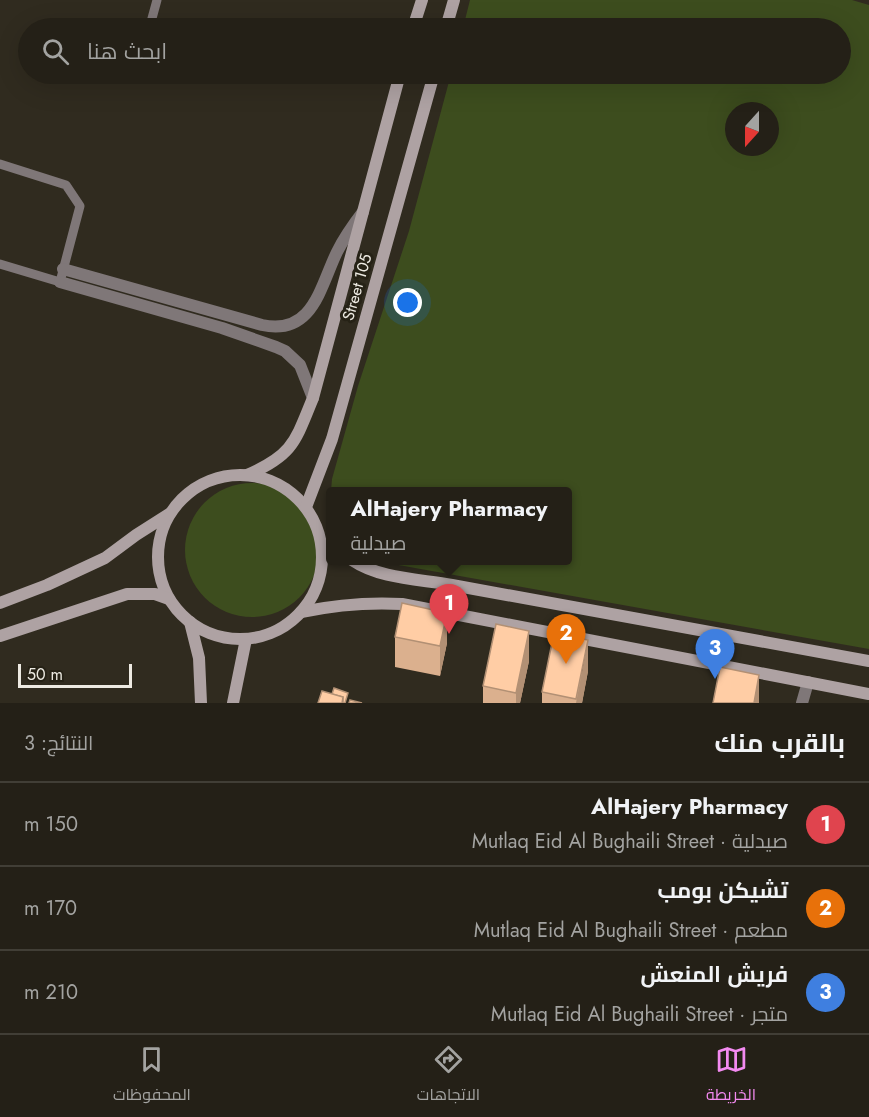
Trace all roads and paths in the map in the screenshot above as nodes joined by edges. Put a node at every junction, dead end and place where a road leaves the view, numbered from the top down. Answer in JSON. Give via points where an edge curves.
{"nodes":[{"id":1,"x":157,"y":0,"type":"edge"},
{"id":2,"x":422,"y":0,"type":"edge"},
{"id":3,"x":454,"y":0,"type":"edge"},
{"id":4,"x":153,"y":18,"type":"edge"},
{"id":5,"x":416,"y":18,"type":"edge"},
{"id":6,"x":449,"y":18,"type":"edge"},
{"id":7,"x":397,"y":84,"type":"edge"},
{"id":8,"x":431,"y":84,"type":"edge"},
{"id":9,"x":0,"y":164,"type":"edge"},
{"id":10,"x":363,"y":211,"type":"junction"},
{"id":11,"x":0,"y":264,"type":"edge"},
{"id":12,"x":63,"y":269,"type":"junction"},
{"id":13,"x":60,"y":282,"type":"junction"},
{"id":14,"x":226,"y":315,"type":"junction"},
{"id":15,"x":222,"y":328,"type":"junction"},
{"id":16,"x":313,"y":398,"type":"junction"},
{"id":17,"x":247,"y":475,"type":"junction"},
{"id":18,"x":306,"y":507,"type":"junction"},
{"id":19,"x":170,"y":513,"type":"junction"},
{"id":20,"x":326,"y":543,"type":"edge"},
{"id":21,"x":358,"y":565,"type":"edge"},
{"id":22,"x":169,"y":599,"type":"junction"},
{"id":23,"x":0,"y":603,"type":"edge"},
{"id":24,"x":301,"y":612,"type":"junction"},
{"id":25,"x":190,"y":622,"type":"junction"},
{"id":26,"x":0,"y":636,"type":"edge"},
{"id":27,"x":246,"y":639,"type":"junction"},
{"id":28,"x":869,"y":661,"type":"edge"},
{"id":29,"x":808,"y":682,"type":"junction"},
{"id":30,"x":869,"y":694,"type":"edge"},
{"id":31,"x":201,"y":703,"type":"edge"},
{"id":32,"x":233,"y":703,"type":"edge"},
{"id":33,"x":802,"y":703,"type":"edge"}],
"edges":[{"from":1,"to":4,"type":"lane"},
{"from":2,"to":5,"type":"street"},
{"from":3,"to":6,"type":"street"},
{"from":7,"to":10,"type":"street","name":"Street 105"},
{"from":8,"to":18,"type":"street","name":"Street 105","via":[[332,439]]},
{"from":9,"to":12,"type":"lane","via":[[66,185],[80,206]]},
{"from":10,"to":14,"type":"street","via":[[338,251],[314,304],[301,319],[272,327]]},
{"from":10,"to":16,"type":"street","name":"Street 105"},
{"from":11,"to":13,"type":"lane"},
{"from":12,"to":13,"type":"lane"},
{"from":12,"to":14,"type":"street"},
{"from":13,"to":15,"type":"street"},
{"from":14,"to":15,"type":"lane"},
{"from":15,"to":16,"type":"street","via":[[285,351],[300,365]]},
{"from":16,"to":17,"type":"street","name":"Street 105","via":[[293,443],[271,464]]},
{"from":17,"to":18,"type":"street","via":[[270,480],[290,491]]},
{"from":17,"to":19,"type":"street","via":[[224,476],[203,483],[184,496]]},
{"from":18,"to":20,"type":"street"},
{"from":19,"to":22,"type":"street","via":[[161,534],[158,556],[160,578]]},
{"from":19,"to":23,"type":"street","via":[[105,558]]},
{"from":20,"to":24,"type":"street","via":[[316,590]]},
{"from":21,"to":28,"type":"street","via":[[385,575]]},
{"from":22,"to":25,"type":"street"},
{"from":22,"to":26,"type":"street","via":[[155,594],[127,594]]},
{"from":24,"to":27,"type":"street","via":[[285,626]]},
{"from":24,"to":29,"type":"street","via":[[375,602],[402,604]]},
{"from":25,"to":27,"type":"street","via":[[226,638]]},
{"from":25,"to":31,"type":"street","via":[[199,658]]},
{"from":27,"to":32,"type":"street"},
{"from":29,"to":30,"type":"street"},
{"from":29,"to":33,"type":"street"}]}
